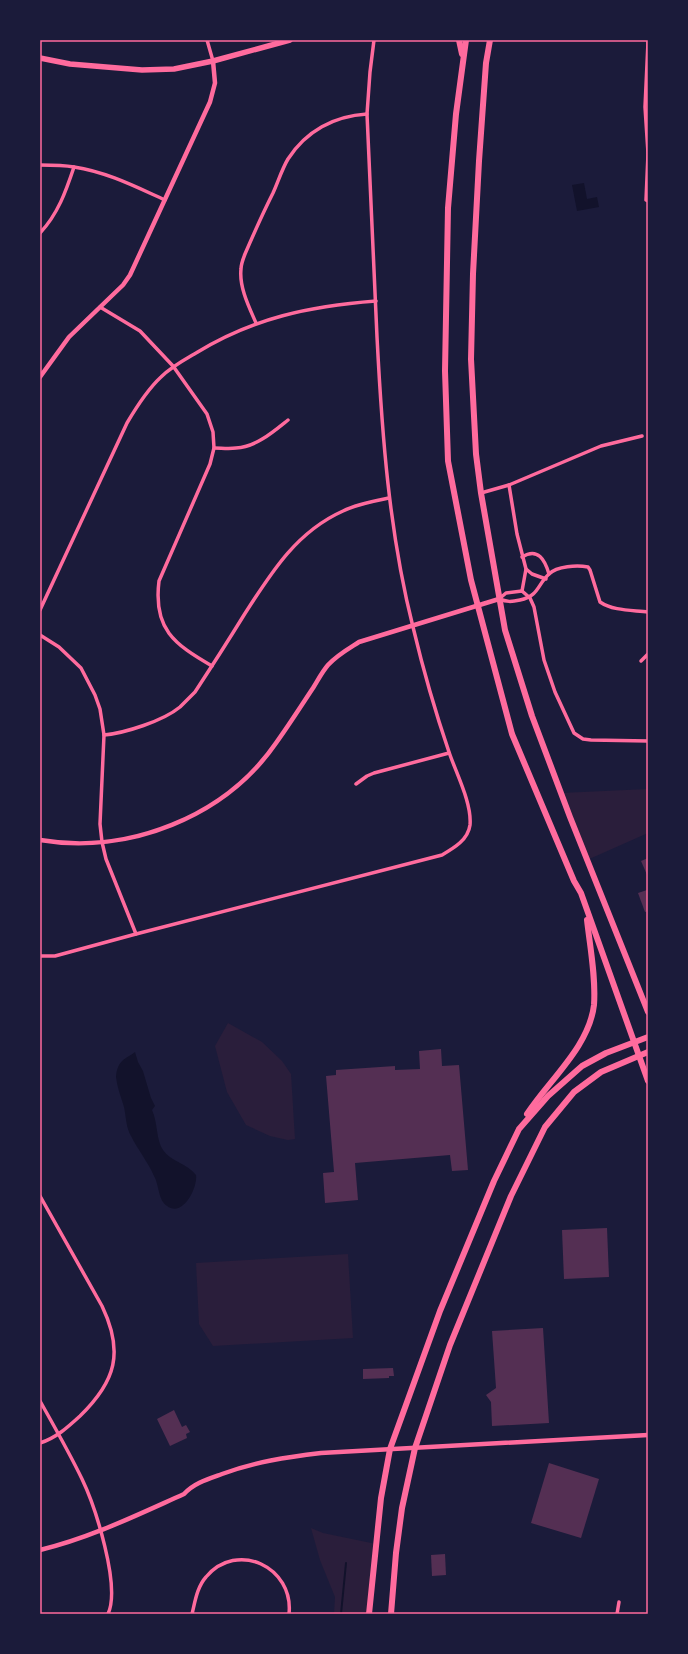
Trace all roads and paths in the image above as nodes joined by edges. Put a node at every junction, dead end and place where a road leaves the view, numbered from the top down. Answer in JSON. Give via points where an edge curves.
{"nodes":[{"id":1,"x":207,"y":40,"type":"edge"},
{"id":2,"x":290,"y":40,"type":"edge"},
{"id":3,"x":374,"y":40,"type":"edge"},
{"id":4,"x":459,"y":40,"type":"edge"},
{"id":5,"x":466,"y":40,"type":"edge"},
{"id":6,"x":491,"y":40,"type":"edge"},
{"id":7,"x":648,"y":42,"type":"edge"},
{"id":8,"x":40,"y":58,"type":"edge"},
{"id":9,"x":213,"y":61,"type":"junction"},
{"id":10,"x":464,"y":62,"type":"junction"},
{"id":11,"x":367,"y":114,"type":"junction"},
{"id":12,"x":648,"y":154,"type":"edge"},
{"id":13,"x":40,"y":164,"type":"edge"},
{"id":14,"x":74,"y":167,"type":"junction"},
{"id":15,"x":165,"y":200,"type":"junction"},
{"id":16,"x":648,"y":201,"type":"edge"},
{"id":17,"x":40,"y":233,"type":"edge"},
{"id":18,"x":376,"y":301,"type":"junction"},
{"id":19,"x":100,"y":307,"type":"junction"},
{"id":20,"x":256,"y":323,"type":"junction"},
{"id":21,"x":174,"y":366,"type":"junction"},
{"id":22,"x":40,"y":377,"type":"edge"},
{"id":23,"x":288,"y":420,"type":"dead end"},
{"id":24,"x":642,"y":436,"type":"dead end"},
{"id":25,"x":214,"y":448,"type":"junction"},
{"id":26,"x":509,"y":485,"type":"junction"},
{"id":27,"x":481,"y":493,"type":"junction"},
{"id":28,"x":389,"y":498,"type":"junction"},
{"id":29,"x":522,"y":556,"type":"junction"},
{"id":30,"x":526,"y":569,"type":"junction"},
{"id":31,"x":549,"y":574,"type":"junction"},
{"id":32,"x":546,"y":578,"type":"junction"},
{"id":33,"x":522,"y":591,"type":"junction"},
{"id":34,"x":530,"y":598,"type":"junction"},
{"id":35,"x":499,"y":599,"type":"junction"},
{"id":36,"x":477,"y":606,"type":"junction"},
{"id":37,"x":40,"y":610,"type":"edge"},
{"id":38,"x":648,"y":612,"type":"edge"},
{"id":39,"x":412,"y":625,"type":"junction"},
{"id":40,"x":40,"y":635,"type":"edge"},
{"id":41,"x":648,"y":654,"type":"edge"},
{"id":42,"x":641,"y":661,"type":"dead end"},
{"id":43,"x":212,"y":666,"type":"junction"},
{"id":44,"x":104,"y":735,"type":"junction"},
{"id":45,"x":648,"y":741,"type":"edge"},
{"id":46,"x":449,"y":753,"type":"junction"},
{"id":47,"x":356,"y":784,"type":"dead end"},
{"id":48,"x":40,"y":840,"type":"edge"},
{"id":49,"x":102,"y":842,"type":"junction"},
{"id":50,"x":586,"y":908,"type":"junction"},
{"id":51,"x":136,"y":934,"type":"junction"},
{"id":52,"x":40,"y":956,"type":"edge"},
{"id":53,"x":648,"y":1012,"type":"edge"},
{"id":54,"x":648,"y":1037,"type":"edge"},
{"id":55,"x":633,"y":1042,"type":"junction"},
{"id":56,"x":648,"y":1052,"type":"edge"},
{"id":57,"x":638,"y":1055,"type":"junction"},
{"id":58,"x":648,"y":1082,"type":"edge"},
{"id":59,"x":519,"y":1129,"type":"junction"},
{"id":60,"x":40,"y":1196,"type":"edge"},
{"id":61,"x":40,"y":1401,"type":"edge"},
{"id":62,"x":59,"y":1434,"type":"junction"},
{"id":63,"x":648,"y":1435,"type":"edge"},
{"id":64,"x":40,"y":1443,"type":"edge"},
{"id":65,"x":415,"y":1448,"type":"junction"},
{"id":66,"x":390,"y":1449,"type":"junction"},
{"id":67,"x":100,"y":1531,"type":"junction"},
{"id":68,"x":40,"y":1550,"type":"edge"},
{"id":69,"x":619,"y":1602,"type":"dead end"},
{"id":70,"x":108,"y":1614,"type":"edge"},
{"id":71,"x":192,"y":1614,"type":"edge"},
{"id":72,"x":289,"y":1614,"type":"edge"},
{"id":73,"x":369,"y":1614,"type":"edge"},
{"id":74,"x":391,"y":1614,"type":"edge"},
{"id":75,"x":617,"y":1614,"type":"edge"}],
"edges":[{"from":1,"to":9,"type":"street"},
{"from":2,"to":9,"type":"main road"},
{"from":3,"to":11,"type":"street"},
{"from":4,"to":10,"type":"main road"},
{"from":5,"to":10,"type":"main road"},
{"from":6,"to":27,"type":"main road","via":[[487,59],[479,161],[471,351],[476,454]]},
{"from":7,"to":12,"type":"street","via":[[645,107]]},
{"from":8,"to":9,"type":"main road","via":[[70,64],[142,70],[174,69]]},
{"from":9,"to":15,"type":"street","via":[[215,83],[210,102]]},
{"from":10,"to":36,"type":"main road","via":[[456,114],[448,208],[446,426],[448,460]]},
{"from":11,"to":18,"type":"street"},
{"from":11,"to":20,"type":"street","via":[[351,115],[323,125],[302,141],[288,159],[245,254],[241,270],[245,298]]},
{"from":12,"to":16,"type":"street"},
{"from":13,"to":14,"type":"street"},
{"from":14,"to":15,"type":"street","via":[[114,178]]},
{"from":14,"to":17,"type":"street","via":[[65,195],[49,223]]},
{"from":15,"to":19,"type":"street","via":[[130,275]]},
{"from":18,"to":20,"type":"street","via":[[303,310]]},
{"from":18,"to":28,"type":"street"},
{"from":19,"to":21,"type":"street","via":[[140,331]]},
{"from":19,"to":22,"type":"street","via":[[69,337]]},
{"from":20,"to":21,"type":"street","via":[[214,342]]},
{"from":21,"to":25,"type":"street","via":[[207,414],[214,432]]},
{"from":21,"to":37,"type":"street","via":[[144,395],[127,423]]},
{"from":23,"to":25,"type":"street","via":[[249,446]]},
{"from":24,"to":26,"type":"street","via":[[587,451]]},
{"from":25,"to":43,"type":"street","via":[[210,464],[158,581],[156,598],[163,623],[176,642]]},
{"from":26,"to":27,"type":"street"},
{"from":26,"to":29,"type":"street"},
{"from":27,"to":35,"type":"main road"},
{"from":28,"to":39,"type":"street"},
{"from":28,"to":43,"type":"street","via":[[342,511],[314,528],[292,547],[272,570]]},
{"from":29,"to":30,"type":"street"},
{"from":29,"to":31,"type":"street","via":[[530,553],[542,558]]},
{"from":30,"to":32,"type":"street","via":[[532,574]]},
{"from":30,"to":33,"type":"street"},
{"from":31,"to":32,"type":"street"},
{"from":31,"to":38,"type":"street","via":[[567,567],[588,567],[600,602],[616,608]]},
{"from":32,"to":34,"type":"street"},
{"from":33,"to":34,"type":"street"},
{"from":33,"to":35,"type":"street","via":[[506,593]]},
{"from":34,"to":35,"type":"street","via":[[508,602]]},
{"from":34,"to":45,"type":"street","via":[[548,671],[574,733],[583,739],[591,740]]},
{"from":35,"to":36,"type":"street"},
{"from":35,"to":53,"type":"main road","via":[[505,630],[532,716]]},
{"from":36,"to":39,"type":"street"},
{"from":36,"to":50,"type":"main road","via":[[512,734]]},
{"from":39,"to":46,"type":"street"},
{"from":39,"to":49,"type":"street","via":[[359,642],[341,653],[328,666],[275,745],[248,776],[220,799],[201,812],[141,836]]},
{"from":40,"to":44,"type":"street","via":[[60,647],[80,668],[96,695]]},
{"from":41,"to":42,"type":"street"},
{"from":43,"to":44,"type":"street","via":[[195,692],[179,708],[138,727]]},
{"from":44,"to":49,"type":"street","via":[[100,824]]},
{"from":46,"to":47,"type":"street","via":[[374,773]]},
{"from":46,"to":51,"type":"street","via":[[469,810],[470,827],[457,846],[442,855]]},
{"from":48,"to":49,"type":"street","via":[[80,844]]},
{"from":49,"to":51,"type":"street","via":[[106,859]]},
{"from":50,"to":55,"type":"main road"},
{"from":50,"to":59,"type":"main road","via":[[594,986],[594,1005],[589,1026],[531,1107]]},
{"from":51,"to":52,"type":"street","via":[[55,956]]},
{"from":54,"to":55,"type":"main road"},
{"from":55,"to":57,"type":"main road"},
{"from":55,"to":59,"type":"main road","via":[[582,1066],[552,1092]]},
{"from":56,"to":57,"type":"main road"},
{"from":57,"to":58,"type":"main road"},
{"from":57,"to":65,"type":"main road","via":[[600,1072],[574,1092],[550,1119],[540,1136],[475,1280]]},
{"from":59,"to":66,"type":"main road","via":[[494,1181],[442,1305]]},
{"from":60,"to":62,"type":"street","via":[[102,1306],[114,1340],[114,1362],[107,1384],[91,1406]]},
{"from":61,"to":62,"type":"street"},
{"from":62,"to":64,"type":"street"},
{"from":62,"to":67,"type":"street","via":[[83,1480]]},
{"from":63,"to":65,"type":"street"},
{"from":65,"to":66,"type":"street"},
{"from":65,"to":74,"type":"main road","via":[[405,1487]]},
{"from":66,"to":67,"type":"street","via":[[277,1458],[241,1467],[207,1479],[191,1487],[184,1494]]},
{"from":66,"to":73,"type":"main road","via":[[381,1498]]},
{"from":67,"to":68,"type":"street"},
{"from":67,"to":70,"type":"street","via":[[112,1586]]},
{"from":69,"to":75,"type":"street"},
{"from":71,"to":72,"type":"street","via":[[206,1576],[218,1566],[234,1560],[251,1560],[269,1568],[287,1590]]}]}
